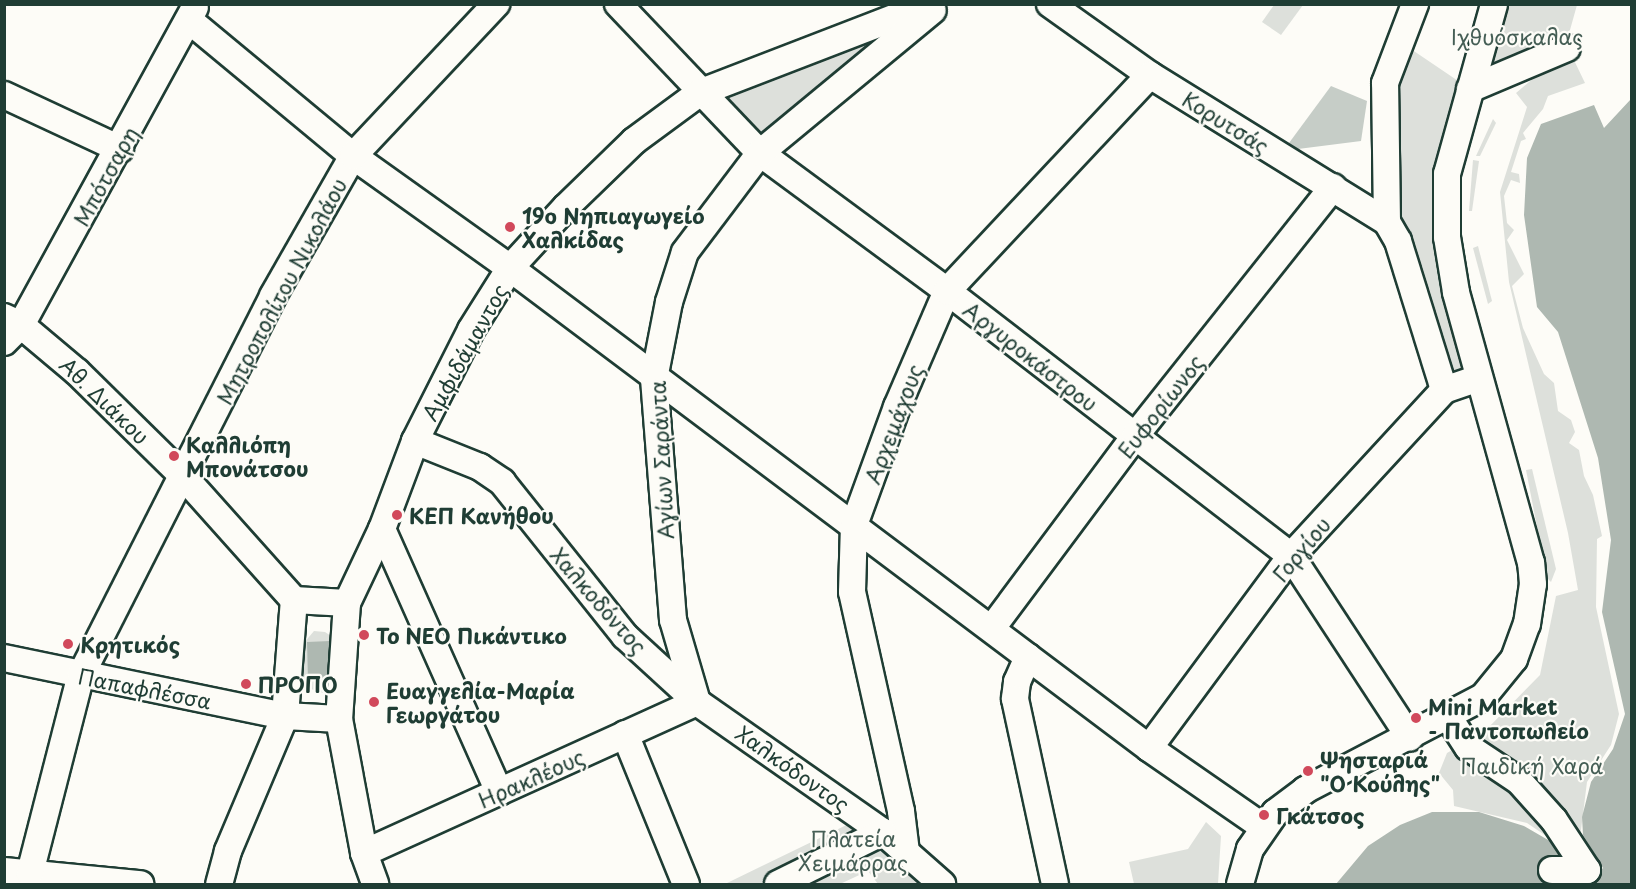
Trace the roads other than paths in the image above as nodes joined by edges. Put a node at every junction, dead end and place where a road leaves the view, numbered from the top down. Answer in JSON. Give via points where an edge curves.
{"nodes":[{"id":1,"x":496,"y":4,"type":"edge"},
{"id":2,"x":618,"y":4,"type":"edge"},
{"id":3,"x":930,"y":4,"type":"edge"},
{"id":4,"x":940,"y":4,"type":"edge"},
{"id":5,"x":1050,"y":4,"type":"edge"},
{"id":6,"x":1415,"y":4,"type":"edge"},
{"id":7,"x":1494,"y":4,"type":"edge"},
{"id":8,"x":193,"y":12,"type":"edge"},
{"id":9,"x":1567,"y":48,"type":"dead end"},
{"id":10,"x":1150,"y":75,"type":"junction"},
{"id":11,"x":1470,"y":89,"type":"junction"},
{"id":12,"x":699,"y":93,"type":"junction"},
{"id":13,"x":4,"y":94,"type":"edge"},
{"id":14,"x":120,"y":149,"type":"junction"},
{"id":15,"x":760,"y":153,"type":"junction"},
{"id":16,"x":353,"y":156,"type":"junction"},
{"id":17,"x":1333,"y":187,"type":"junction"},
{"id":18,"x":1392,"y":232,"type":"junction"},
{"id":19,"x":510,"y":268,"type":"junction"},
{"id":20,"x":947,"y":291,"type":"junction"},
{"id":21,"x":10,"y":328,"type":"edge"},
{"id":22,"x":1479,"y":378,"type":"junction"},
{"id":23,"x":654,"y":379,"type":"junction"},
{"id":24,"x":1444,"y":390,"type":"junction"},
{"id":25,"x":1135,"y":436,"type":"junction"},
{"id":26,"x":416,"y":441,"type":"junction"},
{"id":27,"x":184,"y":477,"type":"junction"},
{"id":28,"x":855,"y":525,"type":"junction"},
{"id":29,"x":382,"y":529,"type":"junction"},
{"id":30,"x":1291,"y":556,"type":"junction"},
{"id":31,"x":294,"y":600,"type":"junction"},
{"id":32,"x":347,"y":603,"type":"junction"},
{"id":33,"x":992,"y":628,"type":"junction"},
{"id":34,"x":1028,"y":657,"type":"junction"},
{"id":35,"x":4,"y":658,"type":"edge"},
{"id":36,"x":81,"y":675,"type":"junction"},
{"id":37,"x":697,"y":702,"type":"junction"},
{"id":38,"x":285,"y":716,"type":"junction"},
{"id":39,"x":1449,"y":718,"type":"junction"},
{"id":40,"x":339,"y":719,"type":"junction"},
{"id":41,"x":626,"y":734,"type":"junction"},
{"id":42,"x":1410,"y":738,"type":"junction"},
{"id":43,"x":1149,"y":748,"type":"junction"},
{"id":44,"x":499,"y":792,"type":"junction"},
{"id":45,"x":1263,"y":827,"type":"junction"},
{"id":46,"x":883,"y":832,"type":"junction"},
{"id":47,"x":906,"y":852,"type":"junction"},
{"id":48,"x":364,"y":853,"type":"junction"},
{"id":49,"x":1552,"y":870,"type":"dead end"},
{"id":50,"x":4,"y":871,"type":"edge"},
{"id":51,"x":30,"y":879,"type":"edge"},
{"id":52,"x":140,"y":885,"type":"edge"},
{"id":53,"x":219,"y":885,"type":"edge"},
{"id":54,"x":375,"y":885,"type":"edge"},
{"id":55,"x":686,"y":885,"type":"edge"},
{"id":56,"x":758,"y":885,"type":"edge"},
{"id":57,"x":770,"y":885,"type":"edge"},
{"id":58,"x":778,"y":885,"type":"edge"},
{"id":59,"x":942,"y":885,"type":"edge"},
{"id":60,"x":1055,"y":885,"type":"edge"},
{"id":61,"x":1240,"y":885,"type":"edge"}],
"edges":[{"from":1,"to":16,"type":"street","name":"Μητροπολίτου Νικολάου"},
{"from":2,"to":12,"type":"street","name":"Αργυροκάστρου"},
{"from":3,"to":12,"type":"street","name":"Αμφιδάμαντος"},
{"from":4,"to":15,"type":"street","name":"Αγίων Σαράντα"},
{"from":5,"to":10,"type":"street","name":"Κορυτσάς"},
{"from":6,"to":18,"type":"street","via":[[1385,83]]},
{"from":7,"to":11,"type":"street"},
{"from":8,"to":14,"type":"street","name":"Μπότσαρη"},
{"from":8,"to":16,"type":"street"},
{"from":9,"to":11,"type":"street"},
{"from":10,"to":17,"type":"street","name":"Κορυτσάς"},
{"from":10,"to":20,"type":"street","name":"Αρχεμάχους"},
{"from":11,"to":22,"type":"street","via":[[1447,174],[1447,237]]},
{"from":12,"to":15,"type":"street","name":"Αργυροκάστρου"},
{"from":12,"to":19,"type":"street","name":"Αμφιδάμαντος","via":[[634,141]]},
{"from":13,"to":14,"type":"street"},
{"from":14,"to":21,"type":"street","name":"Μπότσαρη"},
{"from":15,"to":20,"type":"street","name":"Αργυροκάστρου"},
{"from":15,"to":23,"type":"street","name":"Αγίων Σαράντα","via":[[686,252],[669,302]]},
{"from":16,"to":19,"type":"street"},
{"from":16,"to":27,"type":"street","name":"Μητροπολίτου Νικολάου","via":[[273,296]]},
{"from":17,"to":18,"type":"street","name":"Κορυτσάς"},
{"from":17,"to":25,"type":"street","name":"Ευφορίωνος"},
{"from":18,"to":24,"type":"street"},
{"from":19,"to":23,"type":"street"},
{"from":19,"to":26,"type":"street","name":"Αμφιδάμαντος","via":[[471,330]]},
{"from":20,"to":25,"type":"street","name":"Αργυροκάστρου"},
{"from":20,"to":28,"type":"street","name":"Αρχεμάχους","via":[[897,407]]},
{"from":21,"to":27,"type":"street","name":"Αθ. Διάκου","via":[[78,372]]},
{"from":22,"to":24,"type":"street","name":"Γοργίου"},
{"from":22,"to":39,"type":"street","via":[[1526,541],[1533,584],[1521,645],[1495,687]]},
{"from":23,"to":28,"type":"street"},
{"from":23,"to":37,"type":"street","name":"Αγίων Σαράντα","via":[[673,620]]},
{"from":24,"to":30,"type":"street","name":"Γοργίου"},
{"from":25,"to":30,"type":"street","name":"Αργυροκάστρου"},
{"from":25,"to":33,"type":"street","name":"Ευφορίωνος"},
{"from":26,"to":29,"type":"street","name":"Αμφιδάμαντος"},
{"from":26,"to":37,"type":"street","name":"Χαλκοδόντος","via":[[480,467],[502,483],[625,636]]},
{"from":27,"to":31,"type":"street","name":"Αθ. Διάκου"},
{"from":27,"to":36,"type":"street","name":"Μητροπολίτου Νικολάου"},
{"from":28,"to":33,"type":"street"},
{"from":28,"to":47,"type":"street","name":"Αρχεμάχους","via":[[852,592],[901,811]]},
{"from":29,"to":32,"type":"street","name":"Αμφιδάμαντος"},
{"from":29,"to":44,"type":"street"},
{"from":30,"to":42,"type":"street","name":"Αργυροκάστρου"},
{"from":30,"to":43,"type":"street","name":"Γοργίου"},
{"from":31,"to":32,"type":"street"},
{"from":31,"to":38,"type":"street"},
{"from":32,"to":40,"type":"street"},
{"from":33,"to":34,"type":"street"},
{"from":34,"to":43,"type":"street"},
{"from":34,"to":60,"type":"street","via":[[1017,682],[1015,699]]},
{"from":35,"to":36,"type":"street","name":"Παπαφλέσσα"},
{"from":36,"to":38,"type":"street","name":"Παπαφλέσσα"},
{"from":36,"to":51,"type":"street","name":"Μητροπολίτου Νικολάου"},
{"from":37,"to":41,"type":"street","name":"Ηρακλέους"},
{"from":37,"to":46,"type":"street","name":"Χαλκόδοντος"},
{"from":38,"to":40,"type":"street","name":"Παπαφλέσσα"},
{"from":38,"to":53,"type":"street","via":[[228,851]]},
{"from":39,"to":42,"type":"street"},
{"from":39,"to":49,"type":"street","via":[[1468,747],[1519,781],[1554,820],[1587,870]]},
{"from":40,"to":48,"type":"street"},
{"from":41,"to":44,"type":"street","name":"Ηρακλέους"},
{"from":41,"to":55,"type":"street"},
{"from":42,"to":45,"type":"street","via":[[1305,790]]},
{"from":43,"to":45,"type":"street"},
{"from":44,"to":48,"type":"street","name":"Ηρακλέους"},
{"from":45,"to":61,"type":"street","via":[[1250,849]]},
{"from":46,"to":47,"type":"street","name":"Χαλκόδοντος"},
{"from":46,"to":58,"type":"street"},
{"from":47,"to":59,"type":"street","name":"Χαλκόδοντος"},
{"from":48,"to":54,"type":"street"},
{"from":50,"to":51,"type":"street"},
{"from":51,"to":52,"type":"street"},
{"from":56,"to":57,"type":"street","via":[[767,880]]}]}
